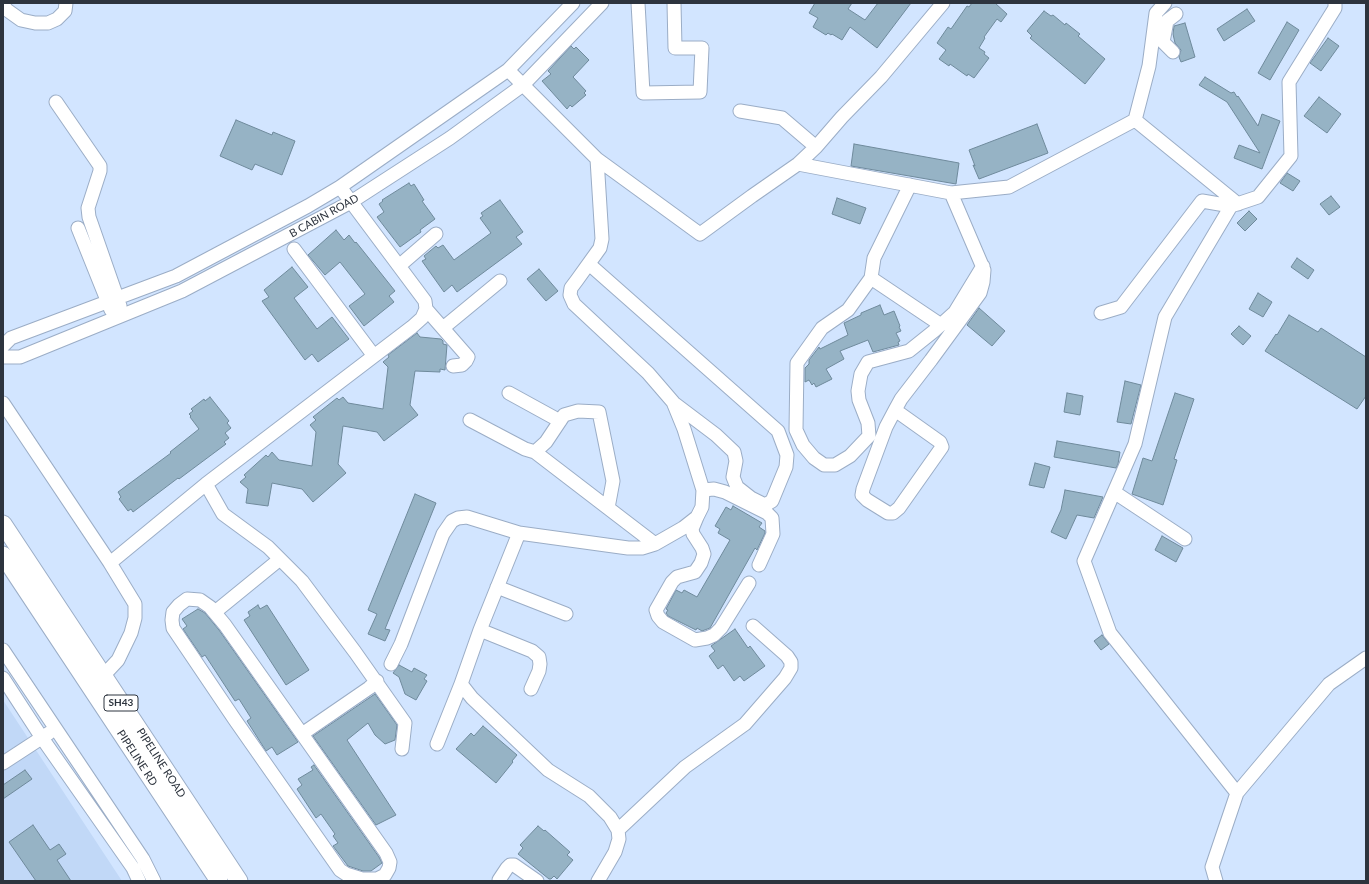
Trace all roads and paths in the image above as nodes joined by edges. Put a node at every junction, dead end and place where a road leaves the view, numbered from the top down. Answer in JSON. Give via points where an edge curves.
{"nodes":[{"id":1,"x":66,"y":3,"type":"edge"},
{"id":2,"x":573,"y":3,"type":"edge"},
{"id":3,"x":602,"y":3,"type":"edge"},
{"id":4,"x":638,"y":3,"type":"edge"},
{"id":5,"x":674,"y":3,"type":"edge"},
{"id":6,"x":943,"y":3,"type":"edge"},
{"id":7,"x":1165,"y":3,"type":"edge"},
{"id":8,"x":1336,"y":3,"type":"edge"},
{"id":9,"x":3,"y":5,"type":"edge"},
{"id":10,"x":1176,"y":14,"type":"dead end"},
{"id":11,"x":1153,"y":33,"type":"junction"},
{"id":12,"x":1163,"y":42,"type":"junction"},
{"id":13,"x":1173,"y":52,"type":"dead end"},
{"id":14,"x":508,"y":70,"type":"junction"},
{"id":15,"x":523,"y":85,"type":"junction"},
{"id":16,"x":56,"y":102,"type":"dead end"},
{"id":17,"x":740,"y":111,"type":"dead end"},
{"id":18,"x":1135,"y":120,"type":"junction"},
{"id":19,"x":816,"y":148,"type":"junction"},
{"id":20,"x":597,"y":159,"type":"junction"},
{"id":21,"x":798,"y":164,"type":"junction"},
{"id":22,"x":910,"y":186,"type":"junction"},
{"id":23,"x":340,"y":187,"type":"junction"},
{"id":24,"x":951,"y":193,"type":"junction"},
{"id":25,"x":351,"y":202,"type":"junction"},
{"id":26,"x":1235,"y":205,"type":"junction"},
{"id":27,"x":78,"y":228,"type":"dead end"},
{"id":28,"x":436,"y":234,"type":"dead end"},
{"id":29,"x":294,"y":249,"type":"dead end"},
{"id":30,"x":590,"y":264,"type":"junction"},
{"id":31,"x":399,"y":266,"type":"junction"},
{"id":32,"x":983,"y":266,"type":"junction"},
{"id":33,"x":176,"y":276,"type":"junction"},
{"id":34,"x":871,"y":278,"type":"junction"},
{"id":35,"x":500,"y":281,"type":"dead end"},
{"id":36,"x":182,"y":291,"type":"junction"},
{"id":37,"x":113,"y":299,"type":"junction"},
{"id":38,"x":426,"y":309,"type":"junction"},
{"id":39,"x":1101,"y":313,"type":"dead end"},
{"id":40,"x":119,"y":317,"type":"junction"},
{"id":41,"x":941,"y":325,"type":"junction"},
{"id":42,"x":443,"y":328,"type":"junction"},
{"id":43,"x":3,"y":346,"type":"edge"},
{"id":44,"x":374,"y":356,"type":"junction"},
{"id":45,"x":3,"y":357,"type":"edge"},
{"id":46,"x":453,"y":366,"type":"dead end"},
{"id":47,"x":509,"y":393,"type":"dead end"},
{"id":48,"x":673,"y":402,"type":"junction"},
{"id":49,"x":3,"y":403,"type":"edge"},
{"id":50,"x":895,"y":410,"type":"junction"},
{"id":51,"x":470,"y":420,"type":"dead end"},
{"id":52,"x":560,"y":421,"type":"junction"},
{"id":53,"x":535,"y":452,"type":"junction"},
{"id":54,"x":206,"y":484,"type":"junction"},
{"id":55,"x":703,"y":490,"type":"junction"},
{"id":56,"x":1114,"y":492,"type":"junction"},
{"id":57,"x":608,"y":508,"type":"junction"},
{"id":58,"x":697,"y":517,"type":"junction"},
{"id":59,"x":3,"y":524,"type":"edge"},
{"id":60,"x":519,"y":533,"type":"junction"},
{"id":61,"x":1185,"y":540,"type":"dead end"},
{"id":62,"x":655,"y":544,"type":"junction"},
{"id":63,"x":3,"y":555,"type":"edge"},
{"id":64,"x":280,"y":559,"type":"junction"},
{"id":65,"x":110,"y":563,"type":"junction"},
{"id":66,"x":759,"y":565,"type":"dead end"},
{"id":67,"x":749,"y":583,"type":"dead end"},
{"id":68,"x":497,"y":587,"type":"junction"},
{"id":69,"x":215,"y":612,"type":"junction"},
{"id":70,"x":566,"y":614,"type":"dead end"},
{"id":71,"x":753,"y":626,"type":"dead end"},
{"id":72,"x":480,"y":630,"type":"junction"},
{"id":73,"x":3,"y":650,"type":"edge"},
{"id":74,"x":1364,"y":663,"type":"edge"},
{"id":75,"x":391,"y":664,"type":"dead end"},
{"id":76,"x":103,"y":676,"type":"junction"},
{"id":77,"x":3,"y":678,"type":"edge"},
{"id":78,"x":376,"y":681,"type":"junction"},
{"id":79,"x":461,"y":684,"type":"junction"},
{"id":80,"x":90,"y":686,"type":"junction"},
{"id":81,"x":531,"y":689,"type":"dead end"},
{"id":82,"x":55,"y":729,"type":"junction"},
{"id":83,"x":302,"y":734,"type":"junction"},
{"id":84,"x":42,"y":738,"type":"junction"},
{"id":85,"x":437,"y":744,"type":"dead end"},
{"id":86,"x":402,"y":749,"type":"dead end"},
{"id":87,"x":3,"y":763,"type":"edge"},
{"id":88,"x":1237,"y":792,"type":"junction"},
{"id":89,"x":115,"y":817,"type":"junction"},
{"id":90,"x":103,"y":825,"type":"junction"},
{"id":91,"x":618,"y":830,"type":"junction"},
{"id":92,"x":499,"y":880,"type":"edge"},
{"id":93,"x":139,"y":881,"type":"edge"},
{"id":94,"x":154,"y":881,"type":"edge"},
{"id":95,"x":219,"y":881,"type":"edge"},
{"id":96,"x":239,"y":881,"type":"edge"},
{"id":97,"x":537,"y":881,"type":"edge"},
{"id":98,"x":598,"y":881,"type":"edge"},
{"id":99,"x":1216,"y":881,"type":"edge"}],
"edges":[{"from":1,"to":9,"type":"street","via":[[65,11],[48,23],[21,20]]},
{"from":2,"to":14,"type":"street"},
{"from":3,"to":15,"type":"street","name":"B CABIN ROAD"},
{"from":4,"to":5,"type":"street","via":[[643,93],[700,92],[702,48],[675,48]]},
{"from":6,"to":19,"type":"street","via":[[881,77]]},
{"from":7,"to":11,"type":"street","via":[[1156,13]]},
{"from":8,"to":26,"type":"street","via":[[1289,82],[1291,156],[1258,197]]},
{"from":10,"to":12,"type":"street","via":[[1167,22]]},
{"from":11,"to":12,"type":"street"},
{"from":11,"to":18,"type":"street","via":[[1149,66]]},
{"from":12,"to":13,"type":"street"},
{"from":14,"to":15,"type":"street"},
{"from":14,"to":23,"type":"street"},
{"from":15,"to":20,"type":"street"},
{"from":15,"to":25,"type":"street","name":"B CABIN ROAD","via":[[450,138]]},
{"from":16,"to":37,"type":"street","via":[[100,166],[89,212]]},
{"from":17,"to":19,"type":"street","via":[[782,118]]},
{"from":18,"to":24,"type":"street","via":[[1009,187]]},
{"from":18,"to":26,"type":"street"},
{"from":19,"to":21,"type":"street"},
{"from":20,"to":21,"type":"street","via":[[700,234]]},
{"from":20,"to":30,"type":"street","via":[[602,239],[600,248]]},
{"from":21,"to":22,"type":"street"},
{"from":22,"to":24,"type":"street"},
{"from":22,"to":34,"type":"street","via":[[874,258]]},
{"from":23,"to":25,"type":"street"},
{"from":23,"to":33,"type":"street"},
{"from":24,"to":32,"type":"street"},
{"from":25,"to":31,"type":"street"},
{"from":25,"to":36,"type":"street","name":"B CABIN ROAD"},
{"from":26,"to":39,"type":"street","via":[[1202,201],[1121,307]]},
{"from":26,"to":56,"type":"street","via":[[1165,317],[1135,444]]},
{"from":27,"to":37,"type":"street"},
{"from":28,"to":31,"type":"street"},
{"from":29,"to":44,"type":"street"},
{"from":30,"to":48,"type":"street","via":[[571,288],[570,294],[574,304],[648,373]]},
{"from":30,"to":48,"type":"street","via":[[778,431],[787,455],[786,468],[772,501],[765,505],[737,487],[733,477],[736,461],[734,452]]},
{"from":31,"to":38,"type":"street","via":[[425,301]]},
{"from":32,"to":41,"type":"street","via":[[955,312]]},
{"from":32,"to":50,"type":"street","via":[[980,293],[900,399]]},
{"from":33,"to":36,"type":"street"},
{"from":33,"to":37,"type":"street"},
{"from":34,"to":41,"type":"street"},
{"from":34,"to":41,"type":"street","via":[[848,310],[822,328],[797,363],[796,430],[803,445],[824,465],[835,465],[850,456],[869,436],[858,391],[861,374],[868,362],[909,351]]},
{"from":35,"to":42,"type":"street"},
{"from":36,"to":40,"type":"street","name":"B CABIN ROAD"},
{"from":37,"to":40,"type":"street"},
{"from":37,"to":43,"type":"street","via":[[11,338]]},
{"from":38,"to":42,"type":"street"},
{"from":38,"to":44,"type":"street","via":[[422,318]]},
{"from":40,"to":45,"type":"street","name":"B CABIN ROAD","via":[[20,357]]},
{"from":42,"to":46,"type":"street","via":[[468,357],[462,365]]},
{"from":44,"to":54,"type":"street"},
{"from":47,"to":52,"type":"street"},
{"from":48,"to":55,"type":"street"},
{"from":49,"to":65,"type":"street"},
{"from":50,"to":50,"type":"street","via":[[940,442],[942,447],[899,508],[893,513],[888,513],[862,495]]},
{"from":51,"to":53,"type":"street"},
{"from":52,"to":53,"type":"street","via":[[546,442]]},
{"from":52,"to":57,"type":"street","via":[[564,415],[600,412],[613,481]]},
{"from":53,"to":57,"type":"street"},
{"from":54,"to":64,"type":"street","via":[[223,514]]},
{"from":54,"to":65,"type":"street"},
{"from":55,"to":58,"type":"street","via":[[702,507]]},
{"from":55,"to":66,"type":"street","via":[[725,492],[772,518],[773,534]]},
{"from":56,"to":61,"type":"street"},
{"from":56,"to":88,"type":"street","via":[[1084,561],[1110,633]]},
{"from":57,"to":62,"type":"street"},
{"from":58,"to":62,"type":"street"},
{"from":58,"to":67,"type":"street","via":[[692,529],[704,554],[701,563],[695,572],[678,577],[672,582],[656,610],[658,616],[663,622],[695,640],[707,638],[721,628]]},
{"from":59,"to":76,"type":"main road","name":"PIPELINE ROAD","number":"SH43"},
{"from":60,"to":62,"type":"street","via":[[628,548],[642,548]]},
{"from":60,"to":68,"type":"street"},
{"from":60,"to":75,"type":"street","via":[[467,517],[452,521],[443,534]]},
{"from":63,"to":80,"type":"main road","name":"PIPELINE RD","number":"SH43"},
{"from":64,"to":69,"type":"street"},
{"from":64,"to":78,"type":"street","via":[[302,581]]},
{"from":65,"to":76,"type":"street","via":[[135,604],[135,618],[118,660]]},
{"from":68,"to":70,"type":"street"},
{"from":68,"to":72,"type":"street"},
{"from":69,"to":83,"type":"street"},
{"from":69,"to":83,"type":"street","via":[[200,600],[187,599],[173,612],[173,628],[340,870],[362,879],[377,879],[385,875],[390,868],[386,853]]},
{"from":71,"to":91,"type":"street","via":[[791,662],[791,668],[785,678],[745,724],[685,767]]},
{"from":72,"to":79,"type":"street"},
{"from":72,"to":81,"type":"street","via":[[539,657],[539,671]]},
{"from":73,"to":82,"type":"street"},
{"from":74,"to":88,"type":"street","via":[[1329,684]]},
{"from":76,"to":80,"type":"street"},
{"from":76,"to":96,"type":"main road","name":"PIPELINE ROAD","number":"SH43"},
{"from":77,"to":84,"type":"street"},
{"from":78,"to":83,"type":"street"},
{"from":78,"to":86,"type":"street","via":[[405,723]]},
{"from":79,"to":85,"type":"street"},
{"from":79,"to":91,"type":"street","via":[[472,698],[548,770],[589,796],[610,817]]},
{"from":80,"to":95,"type":"main road","name":"PIPELINE RD","number":"SH43"},
{"from":82,"to":84,"type":"street"},
{"from":82,"to":89,"type":"street"},
{"from":84,"to":87,"type":"street"},
{"from":84,"to":90,"type":"street"},
{"from":88,"to":99,"type":"street","via":[[1212,867]]},
{"from":89,"to":90,"type":"street"},
{"from":89,"to":94,"type":"street","via":[[143,859]]},
{"from":90,"to":93,"type":"street"},
{"from":91,"to":98,"type":"street","via":[[619,839],[615,852]]},
{"from":92,"to":97,"type":"street","via":[[507,868],[514,865]]}]}
